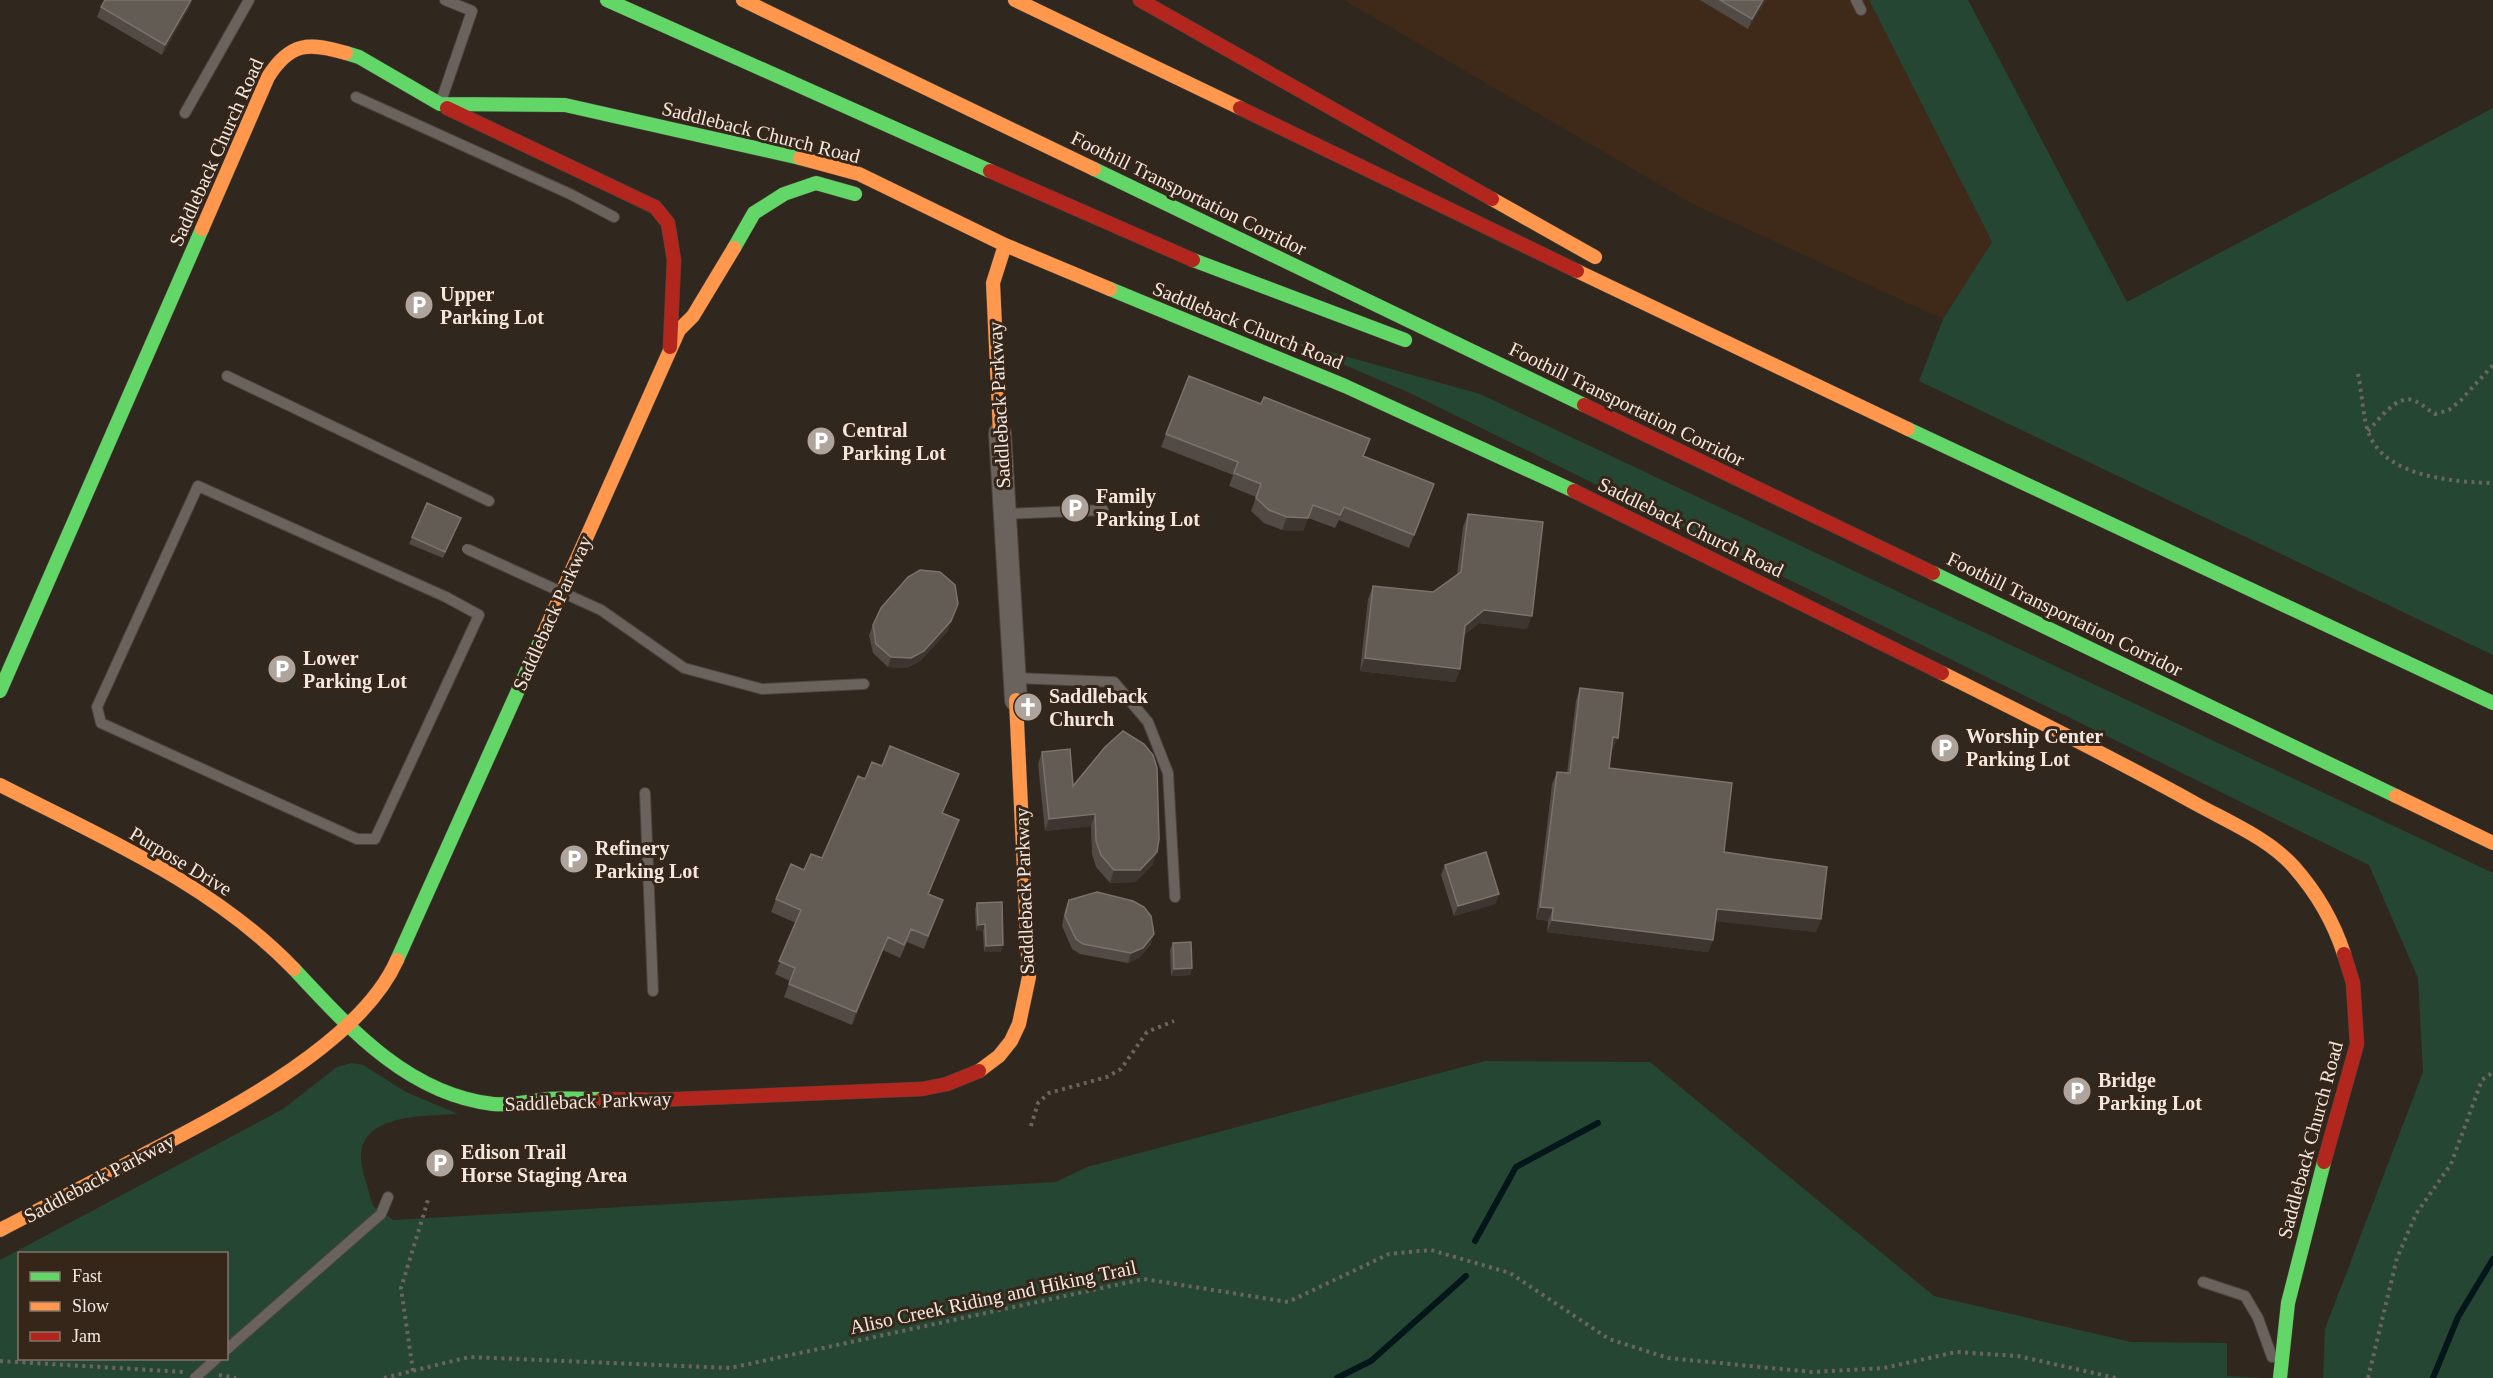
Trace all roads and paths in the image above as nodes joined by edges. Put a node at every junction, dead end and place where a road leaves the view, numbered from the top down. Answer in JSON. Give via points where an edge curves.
{"nodes":[{"id":1,"x":249,"y":0,"type":"edge"},
{"id":2,"x":445,"y":0,"type":"edge"},
{"id":3,"x":607,"y":0,"type":"edge"},
{"id":4,"x":743,"y":0,"type":"edge"},
{"id":5,"x":1015,"y":0,"type":"edge"},
{"id":6,"x":1140,"y":0,"type":"edge"},
{"id":7,"x":356,"y":97,"type":"dead end"},
{"id":8,"x":440,"y":104,"type":"junction"},
{"id":9,"x":185,"y":113,"type":"dead end"},
{"id":10,"x":866,"y":199,"type":"dead end"},
{"id":11,"x":614,"y":217,"type":"dead end"},
{"id":12,"x":970,"y":243,"type":"dead end"},
{"id":13,"x":1005,"y":245,"type":"junction"},
{"id":14,"x":1610,"y":265,"type":"dead end"},
{"id":15,"x":1672,"y":300,"type":"dead end"},
{"id":16,"x":1420,"y":346,"type":"dead end"},
{"id":17,"x":669,"y":351,"type":"junction"},
{"id":18,"x":1464,"y":363,"type":"dead end"},
{"id":19,"x":2493,"y":365,"type":"edge"},
{"id":20,"x":2358,"y":374,"type":"dead end"},
{"id":21,"x":227,"y":376,"type":"dead end"},
{"id":22,"x":1877,"y":415,"type":"junction"},
{"id":23,"x":1620,"y":423,"type":"junction"},
{"id":24,"x":2368,"y":432,"type":"junction"},
{"id":25,"x":1000,"y":433,"type":"joint"},
{"id":26,"x":2493,"y":483,"type":"edge"},
{"id":27,"x":198,"y":486,"type":"joint"},
{"id":28,"x":489,"y":501,"type":"dead end"},
{"id":29,"x":1103,"y":510,"type":"dead end"},
{"id":30,"x":1004,"y":514,"type":"junction"},
{"id":31,"x":467,"y":549,"type":"dead end"},
{"id":32,"x":11,"y":667,"type":"junction"},
{"id":33,"x":0,"y":678,"type":"edge"},
{"id":34,"x":864,"y":684,"type":"dead end"},
{"id":35,"x":1015,"y":689,"type":"junction"},
{"id":36,"x":0,"y":691,"type":"edge"},
{"id":37,"x":2493,"y":703,"type":"edge"},
{"id":38,"x":0,"y":785,"type":"edge"},
{"id":39,"x":645,"y":793,"type":"dead end"},
{"id":40,"x":2493,"y":843,"type":"edge"},
{"id":41,"x":1175,"y":897,"type":"dead end"},
{"id":42,"x":653,"y":991,"type":"dead end"},
{"id":43,"x":1174,"y":1021,"type":"dead end"},
{"id":44,"x":347,"y":1025,"type":"junction"},
{"id":45,"x":2493,"y":1072,"type":"edge"},
{"id":46,"x":1031,"y":1126,"type":"dead end"},
{"id":47,"x":388,"y":1197,"type":"dead end"},
{"id":48,"x":428,"y":1200,"type":"dead end"},
{"id":49,"x":0,"y":1230,"type":"edge"},
{"id":50,"x":2203,"y":1282,"type":"dead end"},
{"id":51,"x":228,"y":1348,"type":"edge"},
{"id":52,"x":216,"y":1360,"type":"edge"},
{"id":53,"x":0,"y":1361,"type":"edge"},
{"id":54,"x":413,"y":1371,"type":"junction"},
{"id":55,"x":198,"y":1375,"type":"edge"},
{"id":56,"x":236,"y":1378,"type":"edge"},
{"id":57,"x":384,"y":1378,"type":"edge"},
{"id":58,"x":2116,"y":1378,"type":"edge"},
{"id":59,"x":2280,"y":1378,"type":"edge"},
{"id":60,"x":2368,"y":1378,"type":"edge"}],
"edges":[{"from":1,"to":9,"type":"lane"},
{"from":2,"to":8,"type":"lane","via":[[472,11]]},
{"from":3,"to":16,"type":"main road","via":[[1152,244]]},
{"from":4,"to":23,"type":"main road","name":"Foothill Transportation Corridor"},
{"from":5,"to":22,"type":"main road"},
{"from":6,"to":14,"type":"main road"},
{"from":7,"to":11,"type":"lane"},
{"from":8,"to":13,"type":"main road","name":"Saddleback Church Road","via":[[566,105],[821,163],[859,174]]},
{"from":8,"to":17,"type":"main road","via":[[655,207],[668,223],[674,260]]},
{"from":8,"to":32,"type":"main road","name":"Saddleback Church Road","via":[[359,57],[326,46],[304,45],[280,58],[268,77]]},
{"from":10,"to":17,"type":"main road","name":"Saddleback Parkway","via":[[816,183],[784,194],[754,213]]},
{"from":12,"to":13,"type":"main road"},
{"from":13,"to":25,"type":"main road","name":"Saddleback Parkway","via":[[993,283]]},
{"from":13,"to":59,"type":"main road","name":"Saddleback Church Road","via":[[1345,386],[1609,507],[2132,768],[2263,841],[2293,866],[2318,899],[2339,938],[2353,982],[2357,1044],[2288,1303]]},
{"from":15,"to":22,"type":"main road"},
{"from":17,"to":44,"type":"main road","name":"Saddleback Parkway","via":[[393,970],[372,1001]]},
{"from":18,"to":23,"type":"main road"},
{"from":19,"to":24,"type":"path","via":[[2449,410],[2435,414],[2413,399],[2406,399],[2393,406]]},
{"from":20,"to":24,"type":"path"},
{"from":21,"to":28,"type":"lane"},
{"from":22,"to":37,"type":"main road"},
{"from":23,"to":40,"type":"main road","name":"Foothill Transportation Corridor"},
{"from":24,"to":26,"type":"path","via":[[2377,450],[2416,471]]},
{"from":25,"to":30,"type":"street","name":"Saddleback Parkway"},
{"from":27,"to":27,"type":"lane","via":[[479,615],[375,839],[357,839],[101,723],[97,707]]},
{"from":29,"to":30,"type":"lane"},
{"from":30,"to":35,"type":"street","name":"Saddleback Parkway"},
{"from":31,"to":34,"type":"lane","bridge":true,"via":[[601,610],[684,668],[762,689]]},
{"from":32,"to":33,"type":"main road"},
{"from":32,"to":36,"type":"main road","name":"Saddleback Church Road"},
{"from":35,"to":41,"type":"lane","via":[[1114,682],[1148,722],[1168,773]]},
{"from":35,"to":44,"type":"main road","name":"Saddleback Parkway","via":[[1029,977],[1026,1006],[1015,1036],[990,1067],[955,1083],[922,1089],[655,1100],[551,1099],[495,1104],[456,1096],[408,1074]]},
{"from":38,"to":44,"type":"main road","name":"Purpose Drive","via":[[158,866],[214,900],[281,956]]},
{"from":39,"to":42,"type":"lane"},
{"from":43,"to":46,"type":"path","via":[[1147,1032],[1121,1069],[1042,1097]]},
{"from":44,"to":49,"type":"main road","name":"Saddleback Parkway","via":[[325,1047],[254,1096]]},
{"from":45,"to":60,"type":"path","via":[[2482,1080],[2451,1164],[2416,1214],[2397,1258]]},
{"from":47,"to":51,"type":"lane","via":[[381,1214]]},
{"from":48,"to":54,"type":"path","via":[[401,1288]]},
{"from":50,"to":59,"type":"lane","via":[[2245,1296],[2258,1318]]},
{"from":52,"to":55,"type":"lane"},
{"from":53,"to":55,"type":"path"},
{"from":54,"to":57,"type":"path","name":"Aliso Creek Riding and Hiking Trail"},
{"from":54,"to":58,"type":"path","name":"Aliso Creek Riding and Hiking Trail","via":[[469,1357],[730,1368],[1144,1279],[1288,1302],[1389,1254],[1431,1250],[1510,1273],[1609,1339],[1668,1358],[1812,1372],[1884,1368],[1966,1353],[2018,1356]]},
{"from":55,"to":56,"type":"path"}]}
